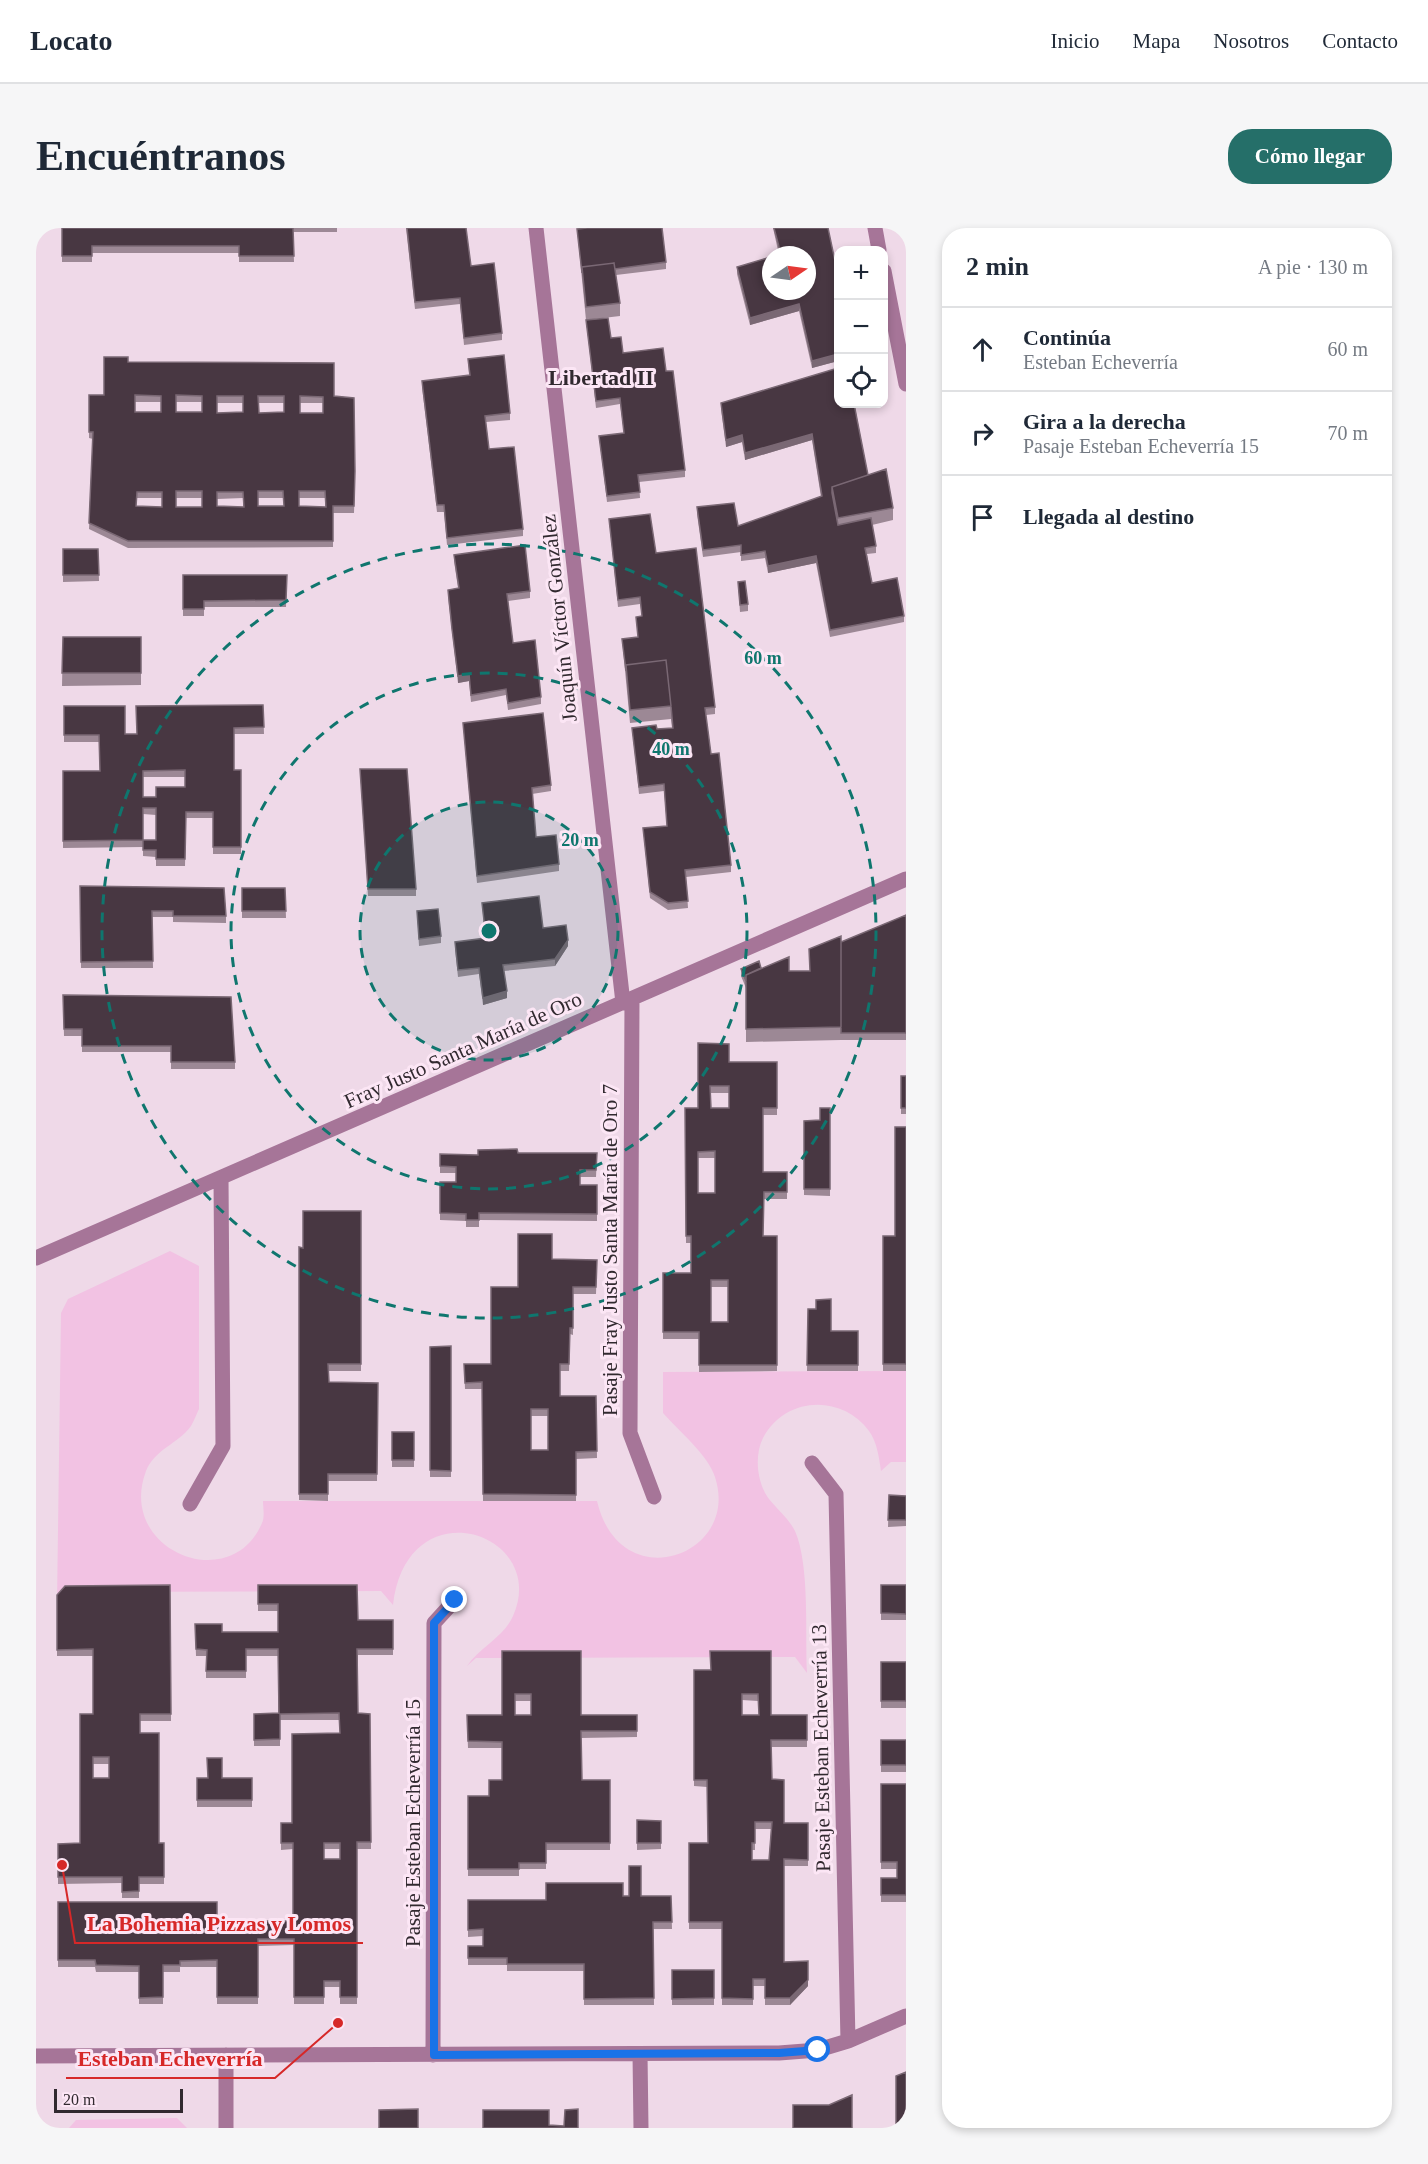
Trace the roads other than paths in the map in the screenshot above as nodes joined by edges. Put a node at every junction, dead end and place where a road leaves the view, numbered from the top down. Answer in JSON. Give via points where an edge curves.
{"nodes":[{"id":1,"x":536,"y":228,"type":"edge"},
{"id":2,"x":875,"y":228,"type":"edge"},
{"id":3,"x":878,"y":246,"type":"edge"},
{"id":4,"x":888,"y":292,"type":"edge"},
{"id":5,"x":906,"y":384,"type":"edge"},
{"id":6,"x":906,"y":879,"type":"edge"},
{"id":7,"x":627,"y":1001,"type":"junction"},
{"id":8,"x":221,"y":1178,"type":"junction"},
{"id":9,"x":36,"y":1258,"type":"edge"},
{"id":10,"x":812,"y":1463,"type":"dead end"},
{"id":11,"x":654,"y":1497,"type":"dead end"},
{"id":12,"x":190,"y":1504,"type":"dead end"},
{"id":13,"x":455,"y":1600,"type":"dead end"},
{"id":14,"x":906,"y":2016,"type":"edge"},
{"id":15,"x":848,"y":2041,"type":"junction"},
{"id":16,"x":640,"y":2054,"type":"junction"},
{"id":17,"x":226,"y":2055,"type":"junction"},
{"id":18,"x":434,"y":2055,"type":"junction"},
{"id":19,"x":36,"y":2056,"type":"edge"},
{"id":20,"x":226,"y":2128,"type":"edge"},
{"id":21,"x":641,"y":2128,"type":"edge"}],
"edges":[{"from":1,"to":7,"type":"street","name":"Joaquín Víctor González"},
{"from":2,"to":3,"type":"street"},
{"from":4,"to":5,"type":"street"},
{"from":6,"to":7,"type":"street","name":"Fray Justo Santa María de Oro"},
{"from":7,"to":8,"type":"street","name":"Fray Justo Santa María de Oro"},
{"from":7,"to":11,"type":"street","name":"Pasaje Fray Justo Santa María de Oro 7","via":[[630,1433]]},
{"from":8,"to":9,"type":"street","name":"Fray Justo Santa María de Oro"},
{"from":8,"to":12,"type":"street","via":[[223,1446]]},
{"from":10,"to":15,"type":"street","name":"Pasaje Esteban Echeverría 13","via":[[836,1494]]},
{"from":13,"to":18,"type":"street","name":"Pasaje Esteban Echeverría 15","via":[[434,1623]]},
{"from":14,"to":15,"type":"street"},
{"from":15,"to":16,"type":"street","via":[[818,2050],[779,2053]]},
{"from":16,"to":18,"type":"street"},
{"from":16,"to":21,"type":"street"},
{"from":17,"to":18,"type":"street"},
{"from":17,"to":19,"type":"street"},
{"from":17,"to":20,"type":"street"}]}
